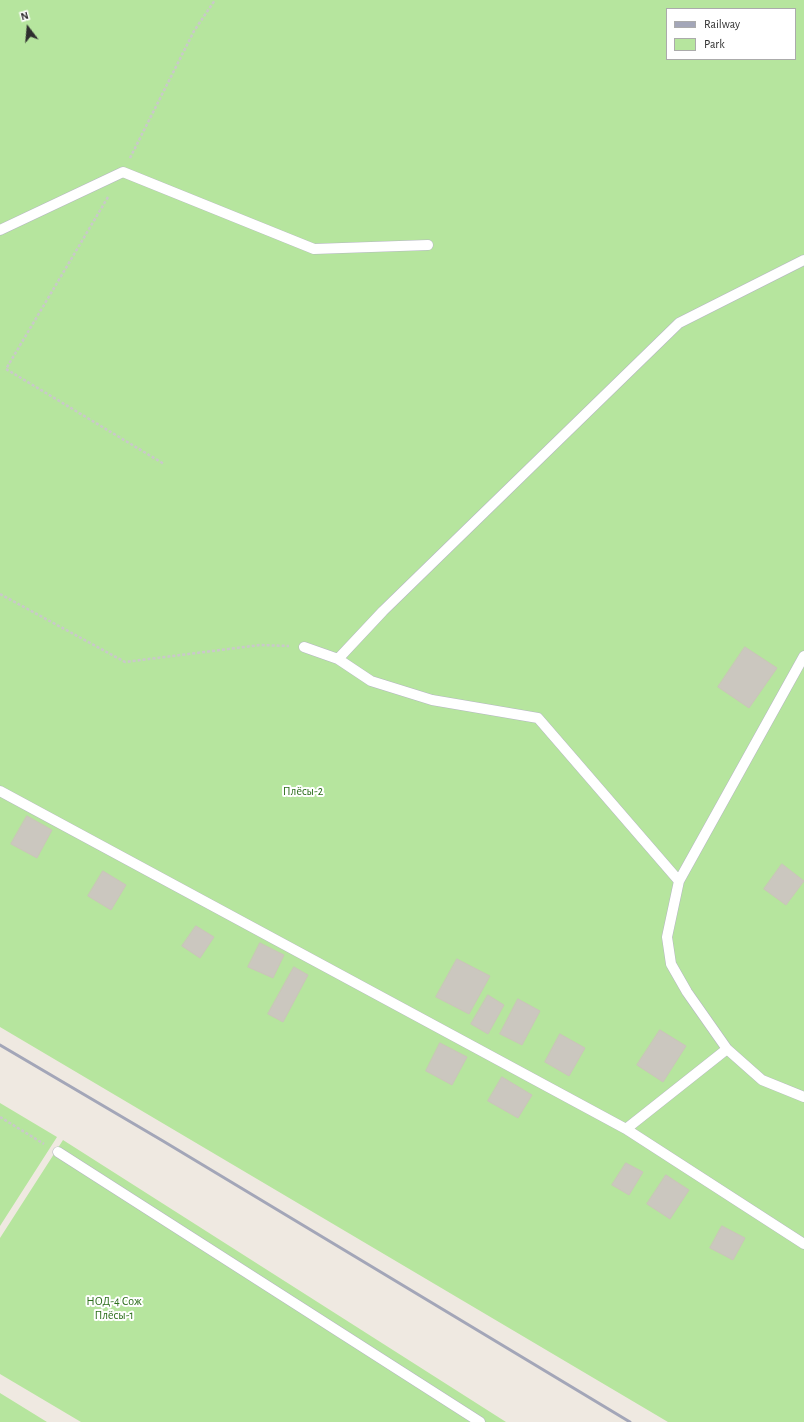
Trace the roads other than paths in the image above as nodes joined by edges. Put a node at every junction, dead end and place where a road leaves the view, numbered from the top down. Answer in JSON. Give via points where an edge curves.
{"nodes":[{"id":1,"x":0,"y":230,"type":"edge"},
{"id":2,"x":428,"y":245,"type":"dead end"},
{"id":3,"x":804,"y":260,"type":"edge"},
{"id":4,"x":304,"y":647,"type":"road end"},
{"id":5,"x":804,"y":656,"type":"edge"},
{"id":6,"x":338,"y":659,"type":"junction"},
{"id":7,"x":0,"y":791,"type":"edge"},
{"id":8,"x":679,"y":881,"type":"junction"},
{"id":9,"x":727,"y":1049,"type":"junction"},
{"id":10,"x":804,"y":1097,"type":"edge"},
{"id":11,"x":626,"y":1129,"type":"junction"},
{"id":12,"x":58,"y":1152,"type":"road end"},
{"id":13,"x":804,"y":1244,"type":"edge"},
{"id":14,"x":480,"y":1422,"type":"edge"}],
"edges":[{"from":1,"to":2,"type":"lane","via":[[123,172],[314,248]]},
{"from":3,"to":6,"type":"lane","via":[[680,323],[383,611]]},
{"from":4,"to":6,"type":"lane"},
{"from":5,"to":8,"type":"lane"},
{"from":6,"to":8,"type":"lane","via":[[371,681],[432,700],[538,718]]},
{"from":7,"to":11,"type":"lane"},
{"from":8,"to":9,"type":"lane","via":[[667,937],[671,964],[687,992]]},
{"from":9,"to":10,"type":"lane","via":[[762,1080]]},
{"from":9,"to":11,"type":"lane"},
{"from":11,"to":13,"type":"lane"},
{"from":12,"to":14,"type":"lane"}]}
